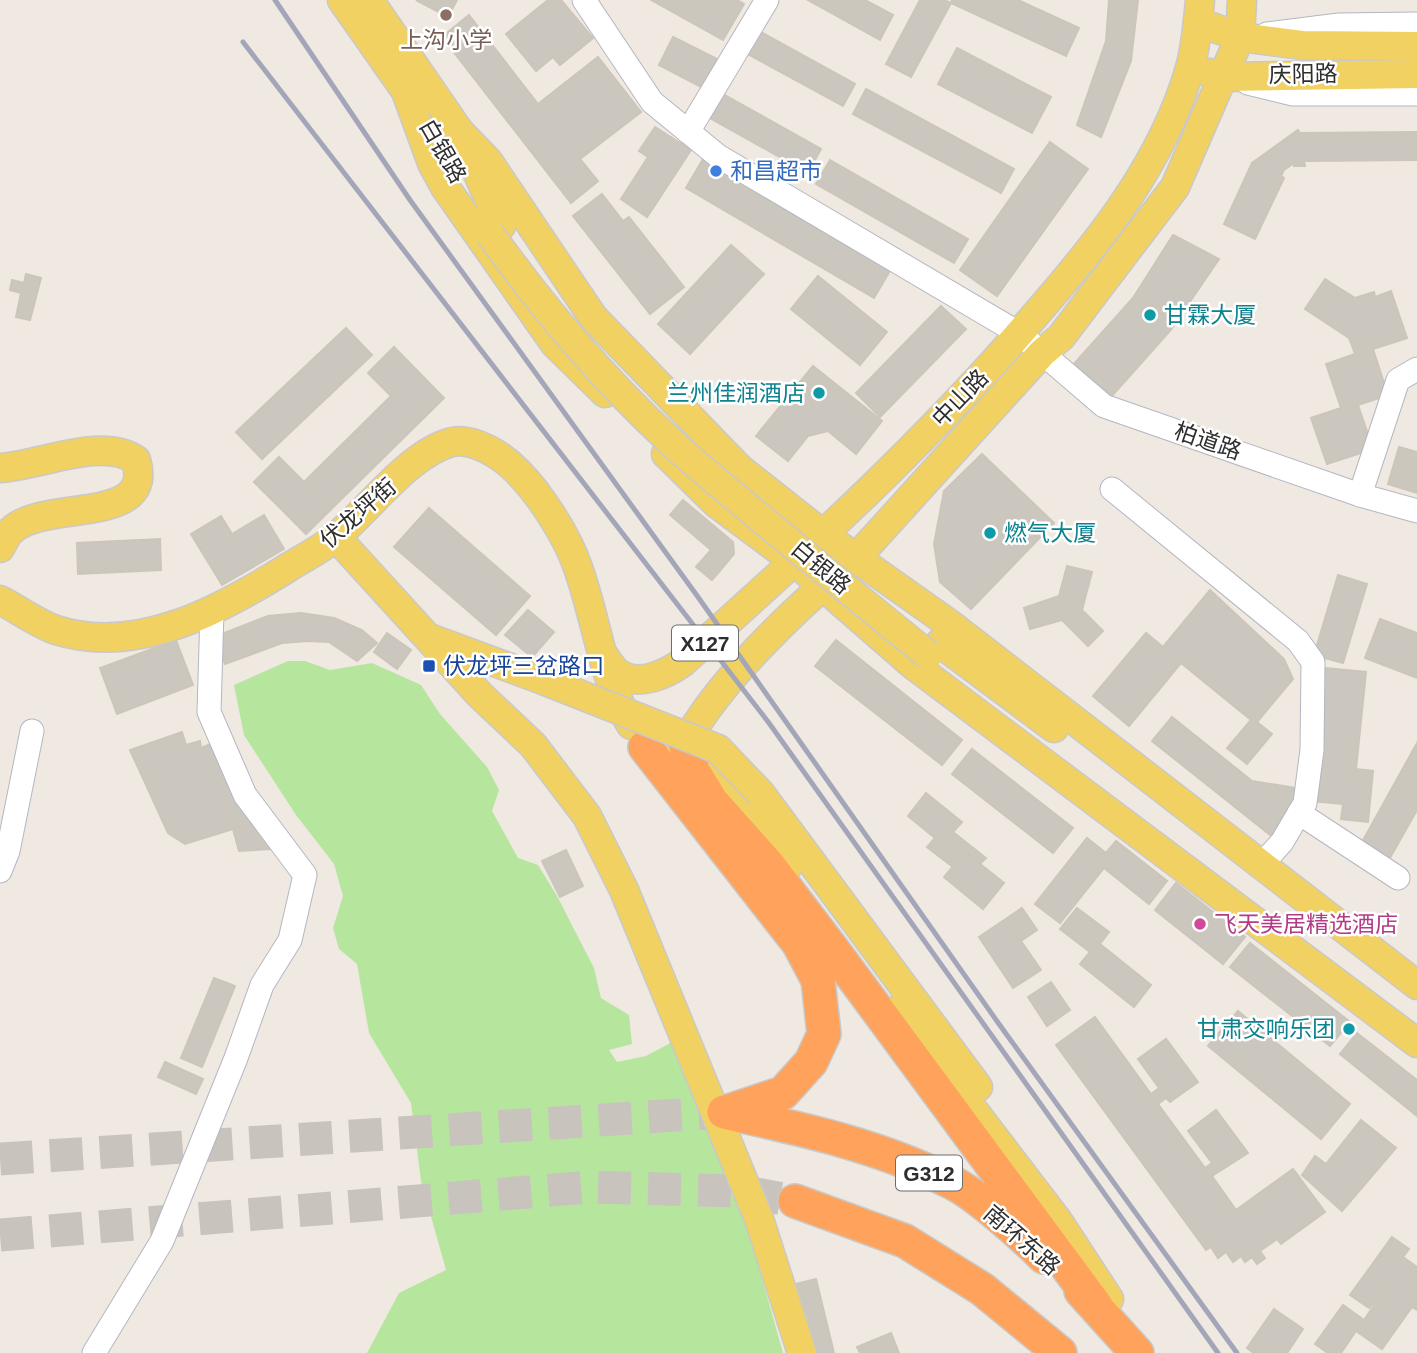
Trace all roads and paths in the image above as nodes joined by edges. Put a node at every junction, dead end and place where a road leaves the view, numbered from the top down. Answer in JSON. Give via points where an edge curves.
{"nodes":[{"id":1,"x":342,"y":0,"type":"edge"},
{"id":2,"x":369,"y":0,"type":"edge"},
{"id":3,"x":584,"y":0,"type":"edge"},
{"id":4,"x":767,"y":0,"type":"edge"},
{"id":5,"x":1242,"y":0,"type":"edge"},
{"id":6,"x":1199,"y":11,"type":"edge"},
{"id":7,"x":1417,"y":24,"type":"edge"},
{"id":8,"x":1240,"y":37,"type":"junction"},
{"id":9,"x":1417,"y":46,"type":"edge"},
{"id":10,"x":1190,"y":68,"type":"junction"},
{"id":11,"x":1417,"y":74,"type":"edge"},
{"id":12,"x":1224,"y":77,"type":"junction"},
{"id":13,"x":405,"y":89,"type":"junction"},
{"id":14,"x":1417,"y":94,"type":"edge"},
{"id":15,"x":459,"y":131,"type":"junction"},
{"id":16,"x":688,"y":132,"type":"junction"},
{"id":17,"x":496,"y":230,"type":"junction"},
{"id":18,"x":1020,"y":334,"type":"junction"},
{"id":19,"x":1042,"y":353,"type":"junction"},
{"id":20,"x":1417,"y":369,"type":"edge"},
{"id":21,"x":0,"y":468,"type":"edge"},
{"id":22,"x":1112,"y":488,"type":"dead end"},
{"id":23,"x":1360,"y":495,"type":"junction"},
{"id":24,"x":1417,"y":511,"type":"edge"},
{"id":25,"x":825,"y":536,"type":"junction"},
{"id":26,"x":336,"y":537,"type":"junction"},
{"id":27,"x":0,"y":548,"type":"edge"},
{"id":28,"x":856,"y":558,"type":"junction"},
{"id":29,"x":795,"y":562,"type":"junction"},
{"id":30,"x":822,"y":586,"type":"junction"},
{"id":31,"x":0,"y":600,"type":"edge"},
{"id":32,"x":212,"y":611,"type":"junction"},
{"id":33,"x":426,"y":636,"type":"junction"},
{"id":34,"x":604,"y":656,"type":"junction"},
{"id":35,"x":32,"y":731,"type":"dead end"},
{"id":36,"x":685,"y":742,"type":"junction"},
{"id":37,"x":645,"y":747,"type":"junction"},
{"id":38,"x":1299,"y":813,"type":"junction"},
{"id":39,"x":1262,"y":864,"type":"junction"},
{"id":40,"x":0,"y":871,"type":"edge"},
{"id":41,"x":1398,"y":878,"type":"dead end"},
{"id":42,"x":1417,"y":985,"type":"edge"},
{"id":43,"x":1417,"y":1002,"type":"edge"},
{"id":44,"x":1417,"y":1019,"type":"edge"},
{"id":45,"x":1417,"y":1042,"type":"edge"},
{"id":46,"x":796,"y":1201,"type":"tunnel mouth"},
{"id":47,"x":1058,"y":1221,"type":"junction"},
{"id":48,"x":982,"y":1289,"type":"junction"},
{"id":49,"x":1096,"y":1306,"type":"junction"},
{"id":50,"x":94,"y":1353,"type":"edge"},
{"id":51,"x":802,"y":1353,"type":"edge"},
{"id":52,"x":1034,"y":1353,"type":"edge"},
{"id":53,"x":1060,"y":1353,"type":"edge"},
{"id":54,"x":1137,"y":1353,"type":"edge"},
{"id":55,"x":1150,"y":1353,"type":"edge"}],
"edges":[{"from":1,"to":13,"type":"main road","name":"白银路"},
{"from":2,"to":15,"type":"main road","name":"白银路"},
{"from":3,"to":16,"type":"street","name":"柏道路","via":[[652,102]]},
{"from":4,"to":16,"type":"street"},
{"from":5,"to":8,"type":"main road","name":"中山路"},
{"from":6,"to":8,"type":"main road","name":"庆阳路"},
{"from":6,"to":10,"type":"main road","name":"中山路"},
{"from":7,"to":8,"type":"street","via":[[1339,25]]},
{"from":8,"to":9,"type":"main road","name":"庆阳路","via":[[1303,45]]},
{"from":8,"to":12,"type":"main road","name":"中山路"},
{"from":10,"to":12,"type":"main road","name":"庆阳路"},
{"from":10,"to":18,"type":"main road","name":"中山路","via":[[1160,141],[1124,205]]},
{"from":11,"to":12,"type":"main road","name":"庆阳路"},
{"from":12,"to":14,"type":"street","via":[[1293,94]]},
{"from":12,"to":19,"type":"main road","name":"中山路","via":[[1175,187],[1061,337]]},
{"from":13,"to":17,"type":"main road","name":"白银路"},
{"from":13,"to":29,"type":"main road","via":[[445,187],[555,344],[716,503]]},
{"from":15,"to":17,"type":"main road","name":"白银路"},
{"from":15,"to":25,"type":"main road","via":[[488,161],[593,317],[740,469]]},
{"from":16,"to":18,"type":"street","name":"柏道路","via":[[769,188]]},
{"from":17,"to":43,"type":"main road","name":"白银路","via":[[632,384],[698,449],[940,643]]},
{"from":17,"to":44,"type":"main road","name":"白银路","bridge":true,"via":[[548,311],[622,394],[690,458],[928,655]]},
{"from":18,"to":19,"type":"street","name":"柏道路"},
{"from":18,"to":25,"type":"main road","name":"中山路"},
{"from":19,"to":23,"type":"street","name":"柏道路","via":[[1104,406]]},
{"from":19,"to":28,"type":"main road","name":"中山路"},
{"from":20,"to":23,"type":"street","via":[[1398,380]]},
{"from":21,"to":27,"type":"main road","via":[[103,450],[136,460],[139,482],[135,492],[120,503],[25,522],[11,530]]},
{"from":22,"to":38,"type":"street","via":[[1298,641],[1313,662],[1312,750],[1305,803]]},
{"from":23,"to":24,"type":"street","name":"柏道路"},
{"from":25,"to":28,"type":"main road"},
{"from":25,"to":29,"type":"main road","name":"中山路","number":"X127"},
{"from":26,"to":32,"type":"main road","name":"伏龙坪街"},
{"from":26,"to":33,"type":"main road"},
{"from":26,"to":34,"type":"main road","name":"伏龙坪街","via":[[435,448],[456,441],[488,449],[517,470],[541,499],[577,564]]},
{"from":28,"to":30,"type":"main road","name":"中山路"},
{"from":28,"to":39,"type":"main road","via":[[951,625]]},
{"from":29,"to":30,"type":"main road"},
{"from":29,"to":34,"type":"main road","name":"中山路","number":"X127","via":[[669,672],[628,676],[620,674]]},
{"from":30,"to":36,"type":"main road","name":"中山路","via":[[726,684]]},
{"from":30,"to":45,"type":"main road","via":[[912,664]]},
{"from":31,"to":32,"type":"main road","name":"伏龙坪街","via":[[56,629],[102,637],[159,629]]},
{"from":32,"to":50,"type":"street","via":[[209,712],[245,795],[305,875],[290,940],[262,985],[162,1241]]},
{"from":33,"to":47,"type":"main road","bridge":true,"via":[[718,749],[761,794],[946,1040],[1054,1204]]},
{"from":33,"to":51,"type":"main road","via":[[533,745],[587,816],[629,902],[759,1219]]},
{"from":34,"to":37,"type":"main road","name":"伏龙坪街","via":[[615,699]]},
{"from":35,"to":40,"type":"street"},
{"from":36,"to":37,"type":"main road","name":"中山路","via":[[677,763],[669,764]]},
{"from":36,"to":47,"type":"main road","via":[[705,758]]},
{"from":36,"to":49,"type":"highway","via":[[693,771],[712,802],[769,866],[833,950]]},
{"from":37,"to":49,"type":"highway","name":"南环东路","number":"G312","via":[[799,944],[818,980],[824,1034],[811,1062],[783,1093],[724,1112],[888,1154],[956,1184],[1034,1247]]},
{"from":38,"to":39,"type":"street"},
{"from":38,"to":41,"type":"street"},
{"from":39,"to":42,"type":"main road"},
{"from":46,"to":48,"type":"highway","via":[[905,1241]]},
{"from":47,"to":55,"type":"main road","via":[[1116,1311]]},
{"from":48,"to":52,"type":"highway"},
{"from":48,"to":53,"type":"highway"},
{"from":49,"to":54,"type":"highway","name":"南环东路","number":"G312"}]}
